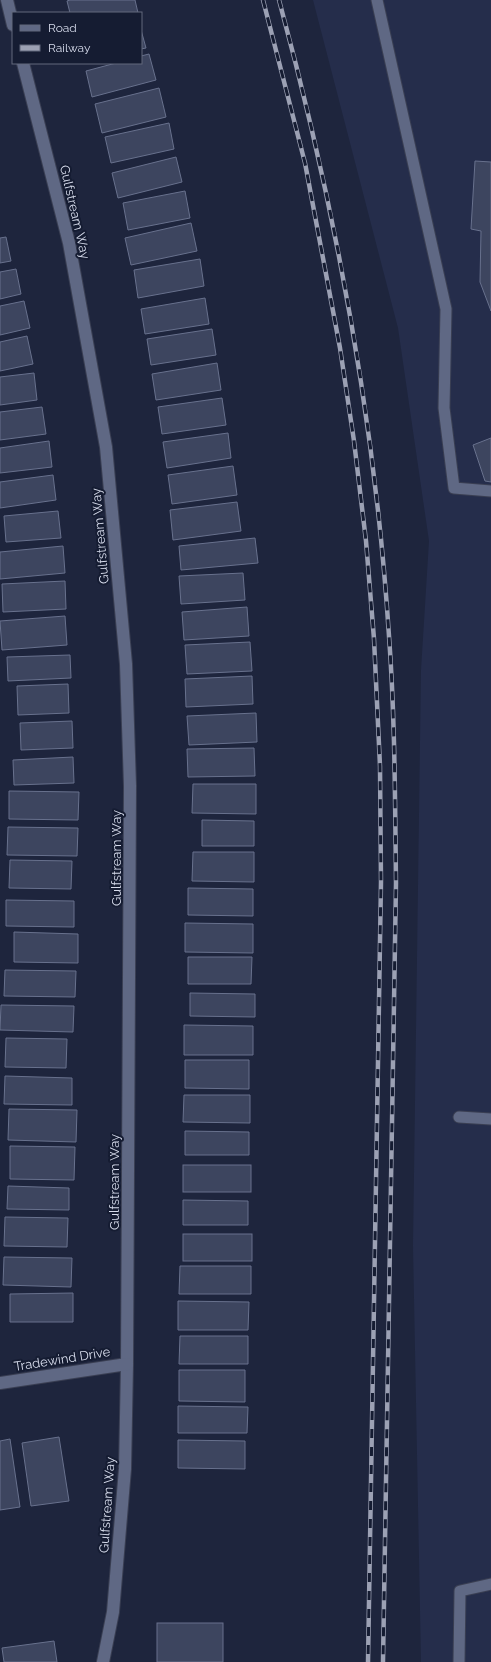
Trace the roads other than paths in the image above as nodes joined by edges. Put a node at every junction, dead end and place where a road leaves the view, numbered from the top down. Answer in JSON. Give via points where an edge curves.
{"nodes":[{"id":1,"x":7,"y":0,"type":"edge"},
{"id":2,"x":377,"y":0,"type":"edge"},
{"id":3,"x":12,"y":21,"type":"edge"},
{"id":4,"x":23,"y":64,"type":"edge"},
{"id":5,"x":491,"y":491,"type":"edge"},
{"id":6,"x":459,"y":1117,"type":"dead end"},
{"id":7,"x":491,"y":1119,"type":"edge"},
{"id":8,"x":127,"y":1364,"type":"junction"},
{"id":9,"x":0,"y":1383,"type":"edge"},
{"id":10,"x":491,"y":1584,"type":"edge"},
{"id":11,"x":103,"y":1662,"type":"edge"},
{"id":12,"x":459,"y":1662,"type":"edge"}],
"edges":[{"from":1,"to":3,"type":"street"},
{"from":2,"to":5,"type":"lane","via":[[446,309],[444,408],[454,488]]},
{"from":4,"to":8,"type":"street","name":"Gulfstream Way","via":[[69,243],[106,447],[126,664],[130,786]]},
{"from":6,"to":7,"type":"lane"},
{"from":8,"to":9,"type":"street","name":"Tradewind Drive"},
{"from":8,"to":11,"type":"street","name":"Gulfstream Way","via":[[125,1469],[113,1612]]},
{"from":10,"to":12,"type":"lane","via":[[460,1591]]}]}
